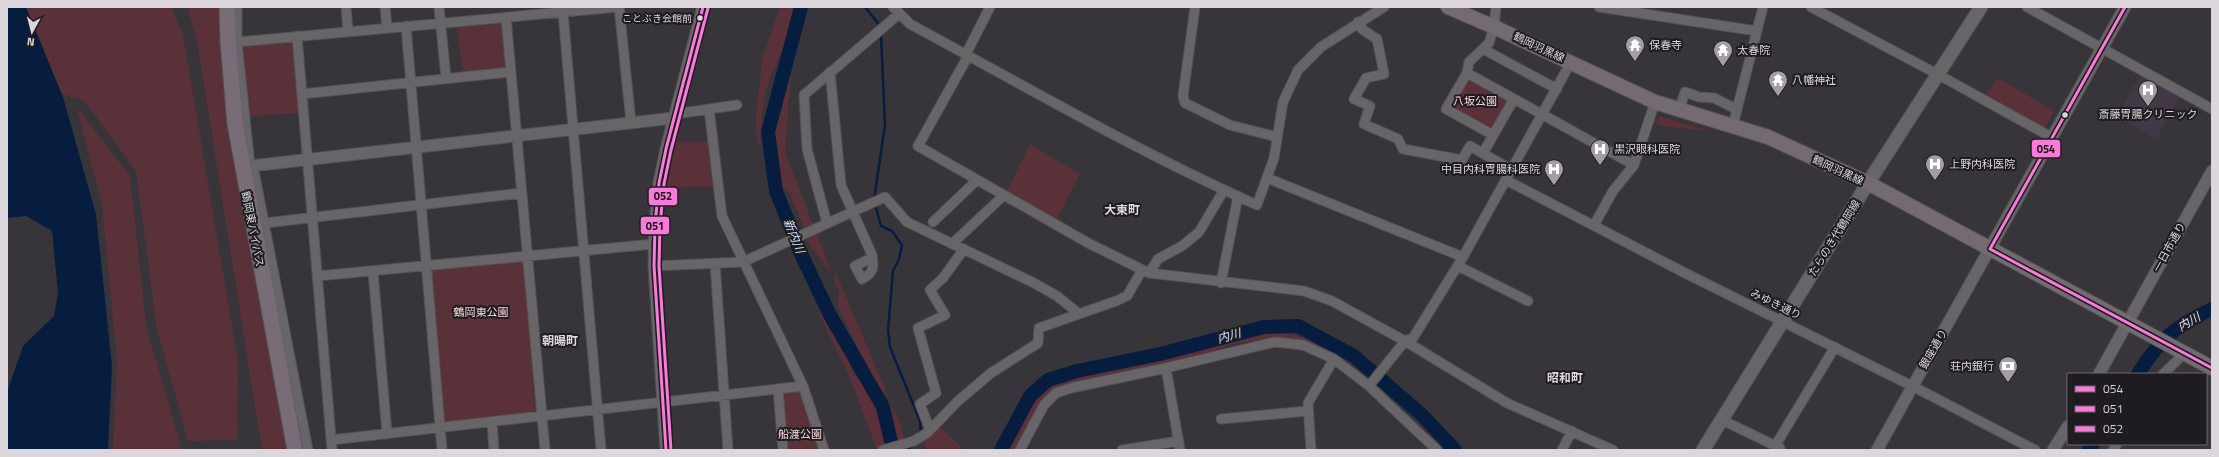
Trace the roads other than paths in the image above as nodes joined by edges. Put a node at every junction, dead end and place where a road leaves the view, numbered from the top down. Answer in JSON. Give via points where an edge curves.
{"nodes":[{"id":1,"x":227,"y":7,"type":"edge"},
{"id":2,"x":237,"y":7,"type":"edge"},
{"id":3,"x":346,"y":7,"type":"edge"},
{"id":4,"x":385,"y":7,"type":"edge"},
{"id":5,"x":439,"y":7,"type":"edge"},
{"id":6,"x":619,"y":7,"type":"edge"},
{"id":7,"x":703,"y":7,"type":"edge"},
{"id":8,"x":990,"y":7,"type":"edge"},
{"id":9,"x":1195,"y":7,"type":"edge"},
{"id":10,"x":1384,"y":7,"type":"edge"},
{"id":11,"x":1448,"y":7,"type":"edge"},
{"id":12,"x":1496,"y":7,"type":"edge"},
{"id":13,"x":1599,"y":7,"type":"edge"},
{"id":14,"x":1763,"y":7,"type":"edge"},
{"id":15,"x":1981,"y":7,"type":"edge"},
{"id":16,"x":2027,"y":7,"type":"edge"},
{"id":17,"x":2125,"y":7,"type":"edge"},
{"id":18,"x":1817,"y":8,"type":"edge"},
{"id":19,"x":896,"y":11,"type":"edge"},
{"id":20,"x":563,"y":12,"type":"junction"},
{"id":21,"x":506,"y":17,"type":"junction"},
{"id":22,"x":1358,"y":22,"type":"junction"},
{"id":23,"x":440,"y":23,"type":"junction"},
{"id":24,"x":406,"y":26,"type":"junction"},
{"id":25,"x":1494,"y":27,"type":"junction"},
{"id":26,"x":387,"y":28,"type":"junction"},
{"id":27,"x":1757,"y":31,"type":"junction"},
{"id":28,"x":348,"y":32,"type":"junction"},
{"id":29,"x":297,"y":36,"type":"junction"},
{"id":30,"x":237,"y":42,"type":"junction"},
{"id":31,"x":2101,"y":48,"type":"junction"},
{"id":32,"x":1483,"y":49,"type":"junction"},
{"id":33,"x":967,"y":55,"type":"junction"},
{"id":34,"x":1571,"y":62,"type":"junction"},
{"id":35,"x":510,"y":72,"type":"junction"},
{"id":36,"x":830,"y":72,"type":"junction"},
{"id":37,"x":1467,"y":73,"type":"junction"},
{"id":38,"x":1939,"y":75,"type":"junction"},
{"id":39,"x":446,"y":78,"type":"junction"},
{"id":40,"x":410,"y":82,"type":"junction"},
{"id":41,"x":1556,"y":89,"type":"junction"},
{"id":42,"x":302,"y":94,"type":"junction"},
{"id":43,"x":1514,"y":99,"type":"junction"},
{"id":44,"x":1655,"y":102,"type":"junction"},
{"id":45,"x":737,"y":105,"type":"dead end"},
{"id":46,"x":709,"y":109,"type":"junction"},
{"id":47,"x":1736,"y":109,"type":"junction"},
{"id":48,"x":2212,"y":109,"type":"edge"},
{"id":49,"x":1679,"y":110,"type":"junction"},
{"id":50,"x":1542,"y":114,"type":"junction"},
{"id":51,"x":674,"y":116,"type":"junction"},
{"id":52,"x":631,"y":122,"type":"junction"},
{"id":53,"x":1733,"y":125,"type":"junction"},
{"id":54,"x":572,"y":128,"type":"junction"},
{"id":55,"x":516,"y":135,"type":"junction"},
{"id":56,"x":1493,"y":135,"type":"junction"},
{"id":57,"x":1277,"y":137,"type":"junction"},
{"id":58,"x":2051,"y":137,"type":"junction"},
{"id":59,"x":416,"y":147,"type":"junction"},
{"id":60,"x":1483,"y":153,"type":"junction"},
{"id":61,"x":308,"y":158,"type":"junction"},
{"id":62,"x":1634,"y":165,"type":"junction"},
{"id":63,"x":248,"y":166,"type":"junction"},
{"id":64,"x":1512,"y":170,"type":"junction"},
{"id":65,"x":2212,"y":171,"type":"edge"},
{"id":66,"x":1267,"y":178,"type":"junction"},
{"id":67,"x":1506,"y":180,"type":"junction"},
{"id":68,"x":976,"y":181,"type":"junction"},
{"id":69,"x":1868,"y":183,"type":"junction"},
{"id":70,"x":1224,"y":190,"type":"junction"},
{"id":71,"x":522,"y":193,"type":"junction"},
{"id":72,"x":1003,"y":196,"type":"junction"},
{"id":73,"x":1238,"y":196,"type":"junction"},
{"id":74,"x":421,"y":204,"type":"junction"},
{"id":75,"x":852,"y":212,"type":"junction"},
{"id":76,"x":312,"y":217,"type":"junction"},
{"id":77,"x":933,"y":222,"type":"dead end"},
{"id":78,"x":265,"y":223,"type":"junction"},
{"id":79,"x":824,"y":224,"type":"junction"},
{"id":80,"x":1594,"y":225,"type":"junction"},
{"id":81,"x":654,"y":244,"type":"junction"},
{"id":82,"x":952,"y":244,"type":"junction"},
{"id":83,"x":964,"y":249,"type":"junction"},
{"id":84,"x":1990,"y":249,"type":"junction"},
{"id":85,"x":584,"y":251,"type":"junction"},
{"id":86,"x":528,"y":256,"type":"junction"},
{"id":87,"x":1463,"y":257,"type":"junction"},
{"id":88,"x":872,"y":258,"type":"dead end"},
{"id":89,"x":743,"y":262,"type":"junction"},
{"id":90,"x":715,"y":263,"type":"junction"},
{"id":91,"x":426,"y":266,"type":"junction"},
{"id":92,"x":654,"y":266,"type":"junction"},
{"id":93,"x":1458,"y":266,"type":"junction"},
{"id":94,"x":373,"y":271,"type":"junction"},
{"id":95,"x":1146,"y":272,"type":"junction"},
{"id":96,"x":317,"y":276,"type":"junction"},
{"id":97,"x":1221,"y":283,"type":"junction"},
{"id":98,"x":1528,"y":301,"type":"dead end"},
{"id":99,"x":1078,"y":313,"type":"junction"},
{"id":100,"x":1784,"y":320,"type":"junction"},
{"id":101,"x":2127,"y":322,"type":"junction"},
{"id":102,"x":1405,"y":340,"type":"junction"},
{"id":103,"x":1835,"y":347,"type":"junction"},
{"id":104,"x":2181,"y":352,"type":"junction"},
{"id":105,"x":1334,"y":359,"type":"junction"},
{"id":106,"x":1166,"y":368,"type":"junction"},
{"id":107,"x":2212,"y":368,"type":"edge"},
{"id":108,"x":2100,"y":373,"type":"edge"},
{"id":109,"x":2164,"y":373,"type":"edge"},
{"id":110,"x":803,"y":386,"type":"junction"},
{"id":111,"x":1369,"y":386,"type":"junction"},
{"id":112,"x":1912,"y":386,"type":"junction"},
{"id":113,"x":778,"y":389,"type":"junction"},
{"id":114,"x":725,"y":395,"type":"junction"},
{"id":115,"x":663,"y":402,"type":"junction"},
{"id":116,"x":597,"y":410,"type":"junction"},
{"id":117,"x":1308,"y":411,"type":"junction"},
{"id":118,"x":541,"y":416,"type":"junction"},
{"id":119,"x":1221,"y":418,"type":"dead end"},
{"id":120,"x":1722,"y":420,"type":"junction"},
{"id":121,"x":492,"y":422,"type":"junction"},
{"id":122,"x":440,"y":428,"type":"junction"},
{"id":123,"x":2067,"y":428,"type":"edge"},
{"id":124,"x":930,"y":430,"type":"junction"},
{"id":125,"x":1572,"y":431,"type":"junction"},
{"id":126,"x":387,"y":434,"type":"junction"},
{"id":127,"x":331,"y":440,"type":"junction"},
{"id":128,"x":1179,"y":445,"type":"edge"},
{"id":129,"x":1777,"y":448,"type":"edge"},
{"id":130,"x":1021,"y":449,"type":"edge"},
{"id":131,"x":295,"y":450,"type":"edge"},
{"id":132,"x":308,"y":450,"type":"edge"},
{"id":133,"x":332,"y":450,"type":"edge"},
{"id":134,"x":442,"y":450,"type":"edge"},
{"id":135,"x":494,"y":450,"type":"edge"},
{"id":136,"x":545,"y":450,"type":"edge"},
{"id":137,"x":601,"y":450,"type":"edge"},
{"id":138,"x":666,"y":450,"type":"edge"},
{"id":139,"x":728,"y":450,"type":"edge"},
{"id":140,"x":783,"y":450,"type":"edge"},
{"id":141,"x":824,"y":450,"type":"edge"},
{"id":142,"x":883,"y":450,"type":"edge"},
{"id":143,"x":1122,"y":450,"type":"edge"},
{"id":144,"x":1312,"y":450,"type":"edge"},
{"id":145,"x":1437,"y":450,"type":"edge"},
{"id":146,"x":1562,"y":450,"type":"edge"},
{"id":147,"x":1613,"y":450,"type":"edge"},
{"id":148,"x":1704,"y":450,"type":"edge"},
{"id":149,"x":1877,"y":450,"type":"edge"},
{"id":150,"x":2035,"y":450,"type":"edge"},
{"id":151,"x":2053,"y":450,"type":"edge"}],
"edges":[{"from":1,"to":63,"type":"highway","name":"鶴岡東バイパス","via":[[230,81]]},
{"from":2,"to":30,"type":"street"},
{"from":3,"to":28,"type":"street"},
{"from":4,"to":26,"type":"street"},
{"from":5,"to":23,"type":"street"},
{"from":6,"to":20,"type":"street"},
{"from":6,"to":52,"type":"street"},
{"from":7,"to":51,"type":"street"},
{"from":8,"to":33,"type":"street"},
{"from":9,"to":57,"type":"street","via":[[1183,96],[1185,103],[1230,125]]},
{"from":10,"to":22,"type":"street"},
{"from":11,"to":25,"type":"main road","name":"鶴岡羽黒線"},
{"from":12,"to":25,"type":"street"},
{"from":13,"to":27,"type":"street"},
{"from":14,"to":27,"type":"street"},
{"from":15,"to":38,"type":"main road","name":"たらのき代鶴岡線"},
{"from":16,"to":31,"type":"street"},
{"from":17,"to":31,"type":"street","name":"銀座通り"},
{"from":18,"to":38,"type":"street"},
{"from":19,"to":33,"type":"street","via":[[910,24]]},
{"from":19,"to":36,"type":"street"},
{"from":20,"to":21,"type":"street"},
{"from":20,"to":54,"type":"street"},
{"from":21,"to":23,"type":"street"},
{"from":21,"to":35,"type":"street"},
{"from":22,"to":57,"type":"street","via":[[1321,47],[1298,70],[1283,102]]},
{"from":22,"to":60,"type":"street","via":[[1363,30],[1377,39],[1384,74],[1366,78],[1354,99],[1370,106],[1364,124],[1398,139],[1403,149],[1462,160],[1470,146]]},
{"from":23,"to":24,"type":"street"},
{"from":23,"to":39,"type":"street"},
{"from":24,"to":26,"type":"street"},
{"from":24,"to":40,"type":"street"},
{"from":25,"to":32,"type":"street","via":[[1489,43]]},
{"from":25,"to":34,"type":"main road","name":"鶴岡羽黒線"},
{"from":26,"to":28,"type":"street"},
{"from":27,"to":47,"type":"street"},
{"from":28,"to":29,"type":"street"},
{"from":29,"to":30,"type":"street"},
{"from":29,"to":42,"type":"street"},
{"from":30,"to":63,"type":"street"},
{"from":31,"to":48,"type":"street"},
{"from":31,"to":58,"type":"street","name":"銀座通り"},
{"from":32,"to":37,"type":"street","via":[[1469,62]]},
{"from":32,"to":41,"type":"street"},
{"from":33,"to":68,"type":"street","via":[[918,146]]},
{"from":33,"to":70,"type":"street","via":[[1038,95]]},
{"from":34,"to":41,"type":"street"},
{"from":34,"to":44,"type":"main road","name":"鶴岡羽黒線"},
{"from":35,"to":39,"type":"street"},
{"from":35,"to":55,"type":"street"},
{"from":36,"to":75,"type":"street","via":[[840,185]]},
{"from":36,"to":79,"type":"street","via":[[804,95],[807,149]]},
{"from":37,"to":43,"type":"street"},
{"from":37,"to":56,"type":"street","via":[[1446,109]]},
{"from":38,"to":58,"type":"street"},
{"from":38,"to":69,"type":"main road","name":"たらのき代鶴岡線"},
{"from":39,"to":40,"type":"street"},
{"from":40,"to":42,"type":"street"},
{"from":40,"to":59,"type":"street"},
{"from":41,"to":50,"type":"street"},
{"from":42,"to":61,"type":"street"},
{"from":43,"to":50,"type":"street"},
{"from":43,"to":56,"type":"street"},
{"from":44,"to":49,"type":"main road","name":"鶴岡羽黒線"},
{"from":44,"to":62,"type":"street"},
{"from":45,"to":46,"type":"street"},
{"from":46,"to":51,"type":"street"},
{"from":46,"to":89,"type":"street","via":[[722,216]]},
{"from":47,"to":49,"type":"street","via":[[1714,98],[1699,97],[1685,92]]},
{"from":47,"to":53,"type":"street"},
{"from":49,"to":53,"type":"main road","name":"鶴岡羽黒線"},
{"from":50,"to":62,"type":"street"},
{"from":50,"to":64,"type":"street"},
{"from":51,"to":52,"type":"street"},
{"from":51,"to":81,"type":"street","via":[[659,183]]},
{"from":52,"to":54,"type":"street"},
{"from":53,"to":69,"type":"main road","name":"鶴岡羽黒線"},
{"from":54,"to":55,"type":"street"},
{"from":54,"to":85,"type":"street"},
{"from":55,"to":59,"type":"street"},
{"from":55,"to":71,"type":"street"},
{"from":56,"to":60,"type":"street"},
{"from":57,"to":66,"type":"street","via":[[1274,158]]},
{"from":58,"to":84,"type":"street","name":"銀座通り"},
{"from":59,"to":61,"type":"street"},
{"from":59,"to":74,"type":"street"},
{"from":60,"to":64,"type":"street"},
{"from":61,"to":63,"type":"street"},
{"from":61,"to":76,"type":"street"},
{"from":62,"to":80,"type":"street","via":[[1613,191]]},
{"from":63,"to":78,"type":"street"},
{"from":63,"to":131,"type":"highway","name":"鶴岡東バイパス"},
{"from":64,"to":67,"type":"street"},
{"from":65,"to":101,"type":"street","name":"一日市通り"},
{"from":66,"to":73,"type":"street","via":[[1257,205]]},
{"from":66,"to":87,"type":"street"},
{"from":67,"to":80,"type":"street","name":"みゆき通り"},
{"from":67,"to":87,"type":"street"},
{"from":68,"to":72,"type":"street"},
{"from":68,"to":77,"type":"street"},
{"from":69,"to":84,"type":"main road","name":"鶴岡羽黒線"},
{"from":69,"to":100,"type":"main road","name":"たらのき代鶴岡線"},
{"from":70,"to":73,"type":"street"},
{"from":70,"to":95,"type":"street","via":[[1199,232],[1182,246],[1158,259]]},
{"from":71,"to":74,"type":"street"},
{"from":71,"to":86,"type":"street"},
{"from":72,"to":82,"type":"street"},
{"from":72,"to":95,"type":"street"},
{"from":73,"to":97,"type":"street"},
{"from":74,"to":76,"type":"street"},
{"from":74,"to":91,"type":"street"},
{"from":75,"to":79,"type":"street"},
{"from":75,"to":82,"type":"street","via":[[885,197],[907,222]]},
{"from":75,"to":88,"type":"street"},
{"from":76,"to":78,"type":"street"},
{"from":76,"to":96,"type":"street"},
{"from":78,"to":132,"type":"street"},
{"from":79,"to":89,"type":"street"},
{"from":80,"to":100,"type":"street","name":"みゆき通り"},
{"from":81,"to":85,"type":"street"},
{"from":81,"to":92,"type":"street"},
{"from":82,"to":83,"type":"street"},
{"from":83,"to":99,"type":"street","via":[[1057,296]]},
{"from":83,"to":124,"type":"street","via":[[930,290],[945,315],[918,328],[936,393],[920,404]]},
{"from":84,"to":101,"type":"main road","name":"鶴岡羽黒線"},
{"from":84,"to":112,"type":"street","name":"銀座通り"},
{"from":85,"to":86,"type":"street"},
{"from":85,"to":116,"type":"street"},
{"from":86,"to":91,"type":"street"},
{"from":86,"to":118,"type":"street"},
{"from":87,"to":93,"type":"street"},
{"from":89,"to":90,"type":"street"},
{"from":89,"to":110,"type":"street"},
{"from":90,"to":92,"type":"street"},
{"from":90,"to":114,"type":"street"},
{"from":91,"to":94,"type":"street"},
{"from":91,"to":122,"type":"street"},
{"from":92,"to":115,"type":"street"},
{"from":93,"to":98,"type":"street"},
{"from":93,"to":102,"type":"street","via":[[1413,338]]},
{"from":94,"to":96,"type":"street"},
{"from":94,"to":126,"type":"street"},
{"from":95,"to":97,"type":"street"},
{"from":95,"to":99,"type":"street","via":[[1126,296]]},
{"from":96,"to":127,"type":"street"},
{"from":97,"to":102,"type":"street","via":[[1304,291],[1338,304]]},
{"from":99,"to":124,"type":"street","via":[[1039,328],[1038,343],[991,374],[958,401]]},
{"from":100,"to":103,"type":"street","name":"みゆき通り"},
{"from":100,"to":120,"type":"main road","name":"たらのき代鶴岡線"},
{"from":101,"to":104,"type":"main road","name":"鶴岡羽黒線"},
{"from":101,"to":108,"type":"street","name":"一日市通り"},
{"from":102,"to":111,"type":"street"},
{"from":102,"to":125,"type":"street","via":[[1507,403]]},
{"from":103,"to":112,"type":"street","name":"みゆき通り"},
{"from":103,"to":129,"type":"street"},
{"from":104,"to":107,"type":"main road","name":"鶴岡羽黒線"},
{"from":104,"to":109,"type":"street"},
{"from":105,"to":106,"type":"street","via":[[1303,345],[1275,342]]},
{"from":105,"to":111,"type":"street"},
{"from":105,"to":117,"type":"street","via":[[1308,403]]},
{"from":106,"to":128,"type":"street"},
{"from":106,"to":130,"type":"street","via":[[1056,393],[1044,405]]},
{"from":110,"to":113,"type":"street"},
{"from":110,"to":141,"type":"street"},
{"from":111,"to":145,"type":"street"},
{"from":112,"to":149,"type":"street","name":"銀座通り"},
{"from":112,"to":150,"type":"street","name":"みゆき通り"},
{"from":113,"to":114,"type":"street"},
{"from":113,"to":140,"type":"street"},
{"from":114,"to":115,"type":"street"},
{"from":114,"to":139,"type":"street"},
{"from":115,"to":116,"type":"street"},
{"from":115,"to":138,"type":"street"},
{"from":116,"to":118,"type":"street"},
{"from":116,"to":137,"type":"street"},
{"from":117,"to":119,"type":"street"},
{"from":117,"to":144,"type":"street"},
{"from":118,"to":121,"type":"street"},
{"from":118,"to":136,"type":"street"},
{"from":120,"to":129,"type":"street"},
{"from":120,"to":148,"type":"main road","name":"たらのき代鶴岡線"},
{"from":121,"to":122,"type":"street"},
{"from":121,"to":135,"type":"street"},
{"from":122,"to":126,"type":"street"},
{"from":122,"to":134,"type":"street"},
{"from":123,"to":151,"type":"street"},
{"from":124,"to":142,"type":"street","via":[[914,441]]},
{"from":125,"to":146,"type":"street"},
{"from":125,"to":147,"type":"street"},
{"from":126,"to":127,"type":"street"},
{"from":127,"to":133,"type":"street"},
{"from":128,"to":143,"type":"street"}]}
